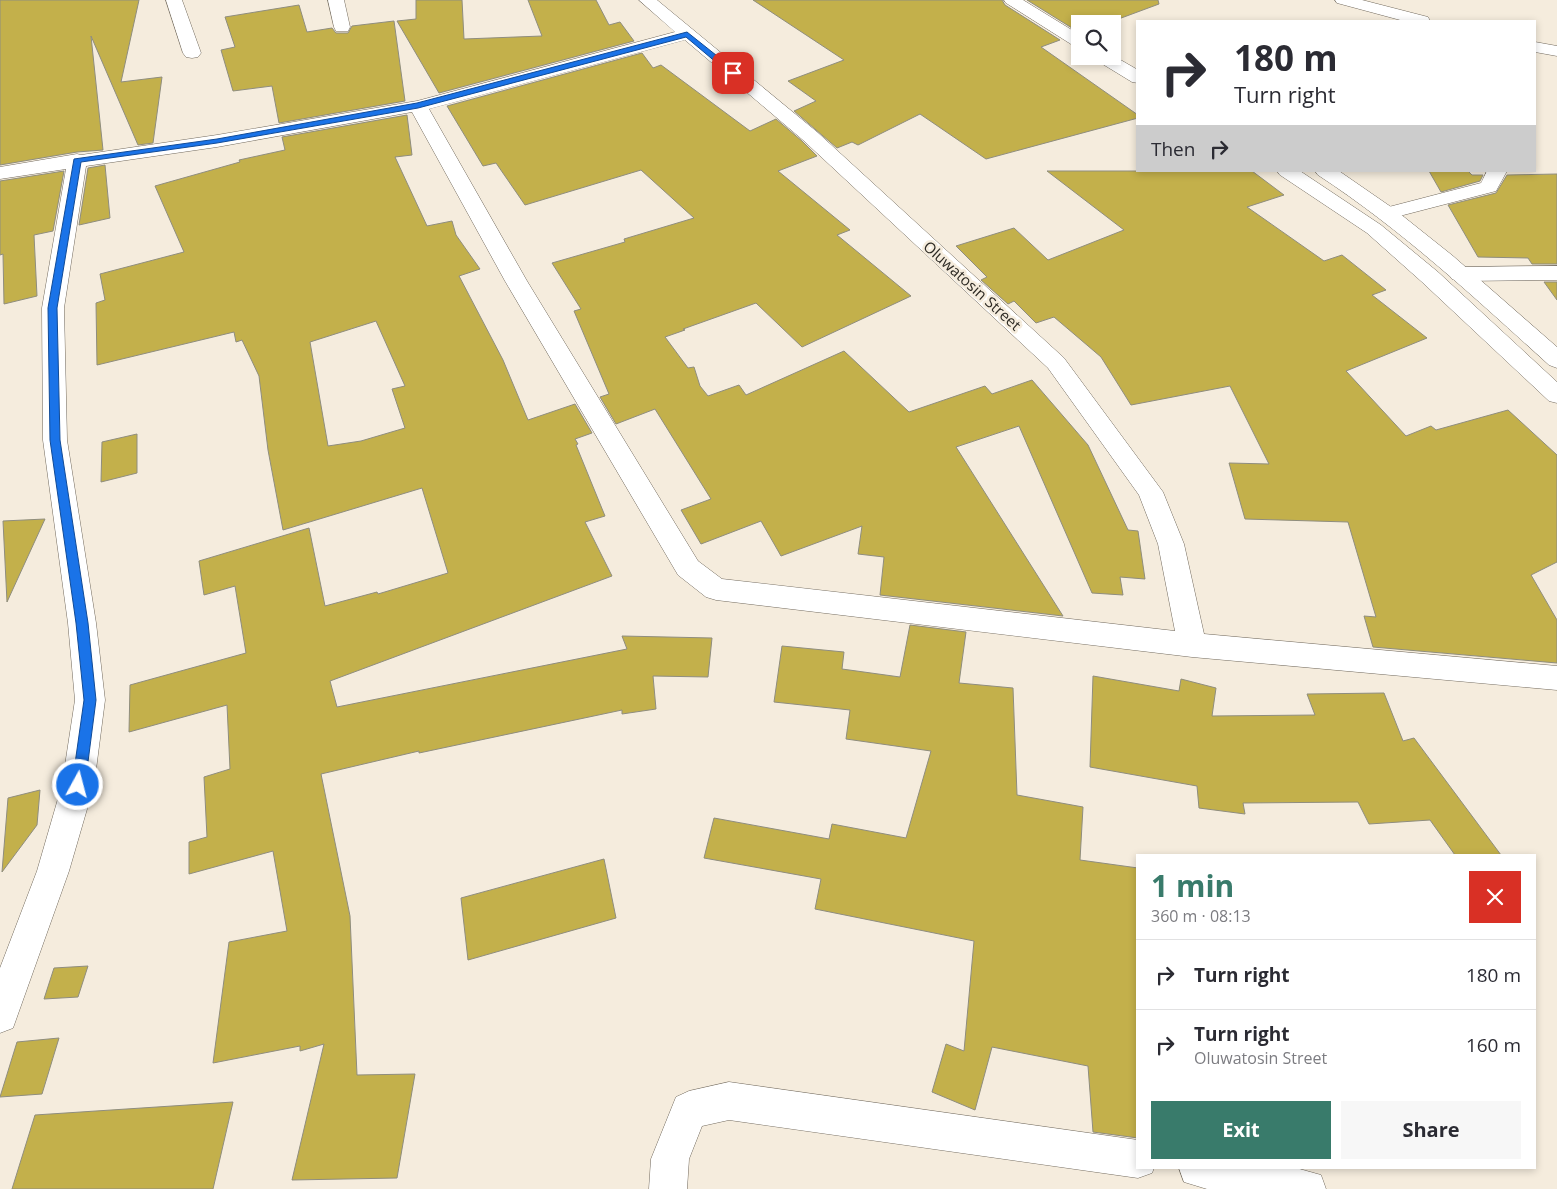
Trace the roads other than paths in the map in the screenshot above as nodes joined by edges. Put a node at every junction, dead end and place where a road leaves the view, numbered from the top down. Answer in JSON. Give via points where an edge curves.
{"nodes":[{"id":1,"x":174,"y":0,"type":"edge"},
{"id":2,"x":336,"y":0,"type":"edge"},
{"id":3,"x":647,"y":0,"type":"edge"},
{"id":4,"x":1012,"y":0,"type":"edge"},
{"id":5,"x":1343,"y":0,"type":"edge"},
{"id":6,"x":1053,"y":5,"type":"dead end"},
{"id":7,"x":1032,"y":13,"type":"junction"},
{"id":8,"x":1418,"y":20,"type":"edge"},
{"id":9,"x":342,"y":27,"type":"dead end"},
{"id":10,"x":687,"y":34,"type":"junction"},
{"id":11,"x":1071,"y":37,"type":"edge"},
{"id":12,"x":1536,"y":46,"type":"edge"},
{"id":13,"x":1557,"y":51,"type":"edge"},
{"id":14,"x":192,"y":53,"type":"dead end"},
{"id":15,"x":1117,"y":65,"type":"edge"},
{"id":16,"x":1136,"y":77,"type":"edge"},
{"id":17,"x":418,"y":106,"type":"junction"},
{"id":18,"x":77,"y":160,"type":"junction"},
{"id":19,"x":1288,"y":172,"type":"edge"},
{"id":20,"x":1326,"y":172,"type":"edge"},
{"id":21,"x":1496,"y":172,"type":"edge"},
{"id":22,"x":0,"y":173,"type":"edge"},
{"id":23,"x":1388,"y":213,"type":"junction"},
{"id":24,"x":1557,"y":273,"type":"edge"},
{"id":25,"x":1460,"y":274,"type":"junction"},
{"id":26,"x":1557,"y":360,"type":"edge"},
{"id":27,"x":1557,"y":395,"type":"edge"},
{"id":28,"x":1192,"y":645,"type":"junction"},
{"id":29,"x":1557,"y":678,"type":"edge"},
{"id":30,"x":0,"y":1015,"type":"edge"},
{"id":31,"x":1136,"y":1159,"type":"edge"},
{"id":32,"x":1213,"y":1176,"type":"edge"},
{"id":33,"x":668,"y":1189,"type":"edge"},
{"id":34,"x":1307,"y":1189,"type":"edge"}],
"edges":[{"from":1,"to":14,"type":"street"},
{"from":2,"to":9,"type":"street"},
{"from":3,"to":10,"type":"street","name":"Oluwatosin Street"},
{"from":4,"to":7,"type":"street"},
{"from":5,"to":8,"type":"street"},
{"from":6,"to":7,"type":"street"},
{"from":7,"to":11,"type":"street"},
{"from":10,"to":17,"type":"street"},
{"from":10,"to":28,"type":"street","name":"Oluwatosin Street","via":[[810,136],[1056,363],[1150,492],[1171,544]]},
{"from":12,"to":13,"type":"street"},
{"from":15,"to":16,"type":"street"},
{"from":17,"to":18,"type":"street","via":[[227,140]]},
{"from":17,"to":28,"type":"street","via":[[516,281],[688,568],[716,589]]},
{"from":18,"to":22,"type":"street"},
{"from":18,"to":30,"type":"street","via":[[53,308],[55,440],[90,700],[78,785],[53,871]]},
{"from":19,"to":27,"type":"street","via":[[1374,229]]},
{"from":20,"to":23,"type":"street"},
{"from":21,"to":23,"type":"street","via":[[1489,187]]},
{"from":23,"to":25,"type":"street"},
{"from":24,"to":25,"type":"street"},
{"from":25,"to":26,"type":"street"},
{"from":28,"to":29,"type":"street"},
{"from":31,"to":33,"type":"street","via":[[728,1101],[688,1110],[670,1159]]},
{"from":32,"to":34,"type":"street"}]}
